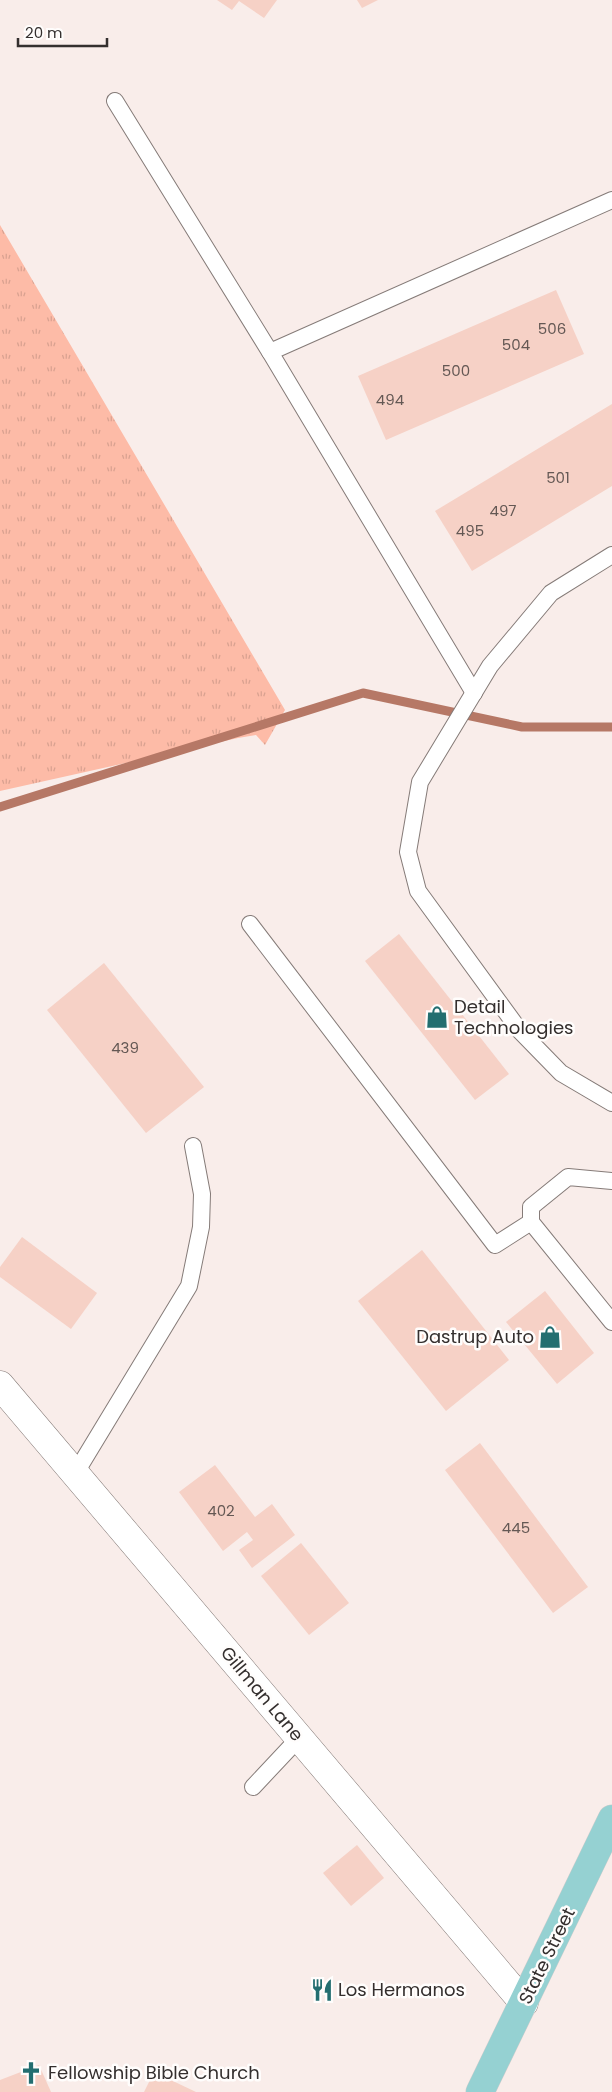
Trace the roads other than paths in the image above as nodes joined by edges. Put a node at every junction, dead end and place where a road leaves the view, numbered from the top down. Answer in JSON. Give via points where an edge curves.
{"nodes":[{"id":1,"x":114,"y":101,"type":"dead end"},
{"id":2,"x":612,"y":200,"type":"edge"},
{"id":3,"x":270,"y":352,"type":"junction"},
{"id":4,"x":612,"y":555,"type":"edge"},
{"id":5,"x":474,"y":693,"type":"junction"},
{"id":6,"x":250,"y":924,"type":"dead end"},
{"id":7,"x":612,"y":1103,"type":"edge"},
{"id":8,"x":193,"y":1146,"type":"dead end"},
{"id":9,"x":612,"y":1181,"type":"edge"},
{"id":10,"x":531,"y":1222,"type":"junction"},
{"id":11,"x":612,"y":1322,"type":"edge"},
{"id":12,"x":0,"y":1385,"type":"edge"},
{"id":13,"x":75,"y":1474,"type":"junction"},
{"id":14,"x":299,"y":1738,"type":"junction"},
{"id":15,"x":253,"y":1787,"type":"dead end"},
{"id":16,"x":612,"y":1819,"type":"edge"},
{"id":17,"x":524,"y":2004,"type":"junction"},
{"id":18,"x":480,"y":2092,"type":"edge"}],
"edges":[{"from":1,"to":3,"type":"lane"},
{"from":2,"to":3,"type":"lane"},
{"from":3,"to":5,"type":"lane"},
{"from":4,"to":5,"type":"lane","via":[[551,593],[490,666]]},
{"from":5,"to":7,"type":"lane","via":[[420,782],[408,852],[418,891],[520,1031],[561,1073]]},
{"from":6,"to":10,"type":"lane","via":[[495,1245]]},
{"from":8,"to":13,"type":"lane","via":[[202,1194],[201,1227],[189,1286]]},
{"from":9,"to":10,"type":"lane","via":[[568,1177],[532,1207]]},
{"from":10,"to":11,"type":"lane"},
{"from":12,"to":13,"type":"street","name":"Gillman Lane"},
{"from":13,"to":14,"type":"street","name":"Gillman Lane"},
{"from":14,"to":15,"type":"lane"},
{"from":14,"to":17,"type":"street","name":"Gillman Lane"},
{"from":16,"to":17,"type":"main road","name":"State Street"},
{"from":17,"to":18,"type":"main road","name":"State Street"}]}
